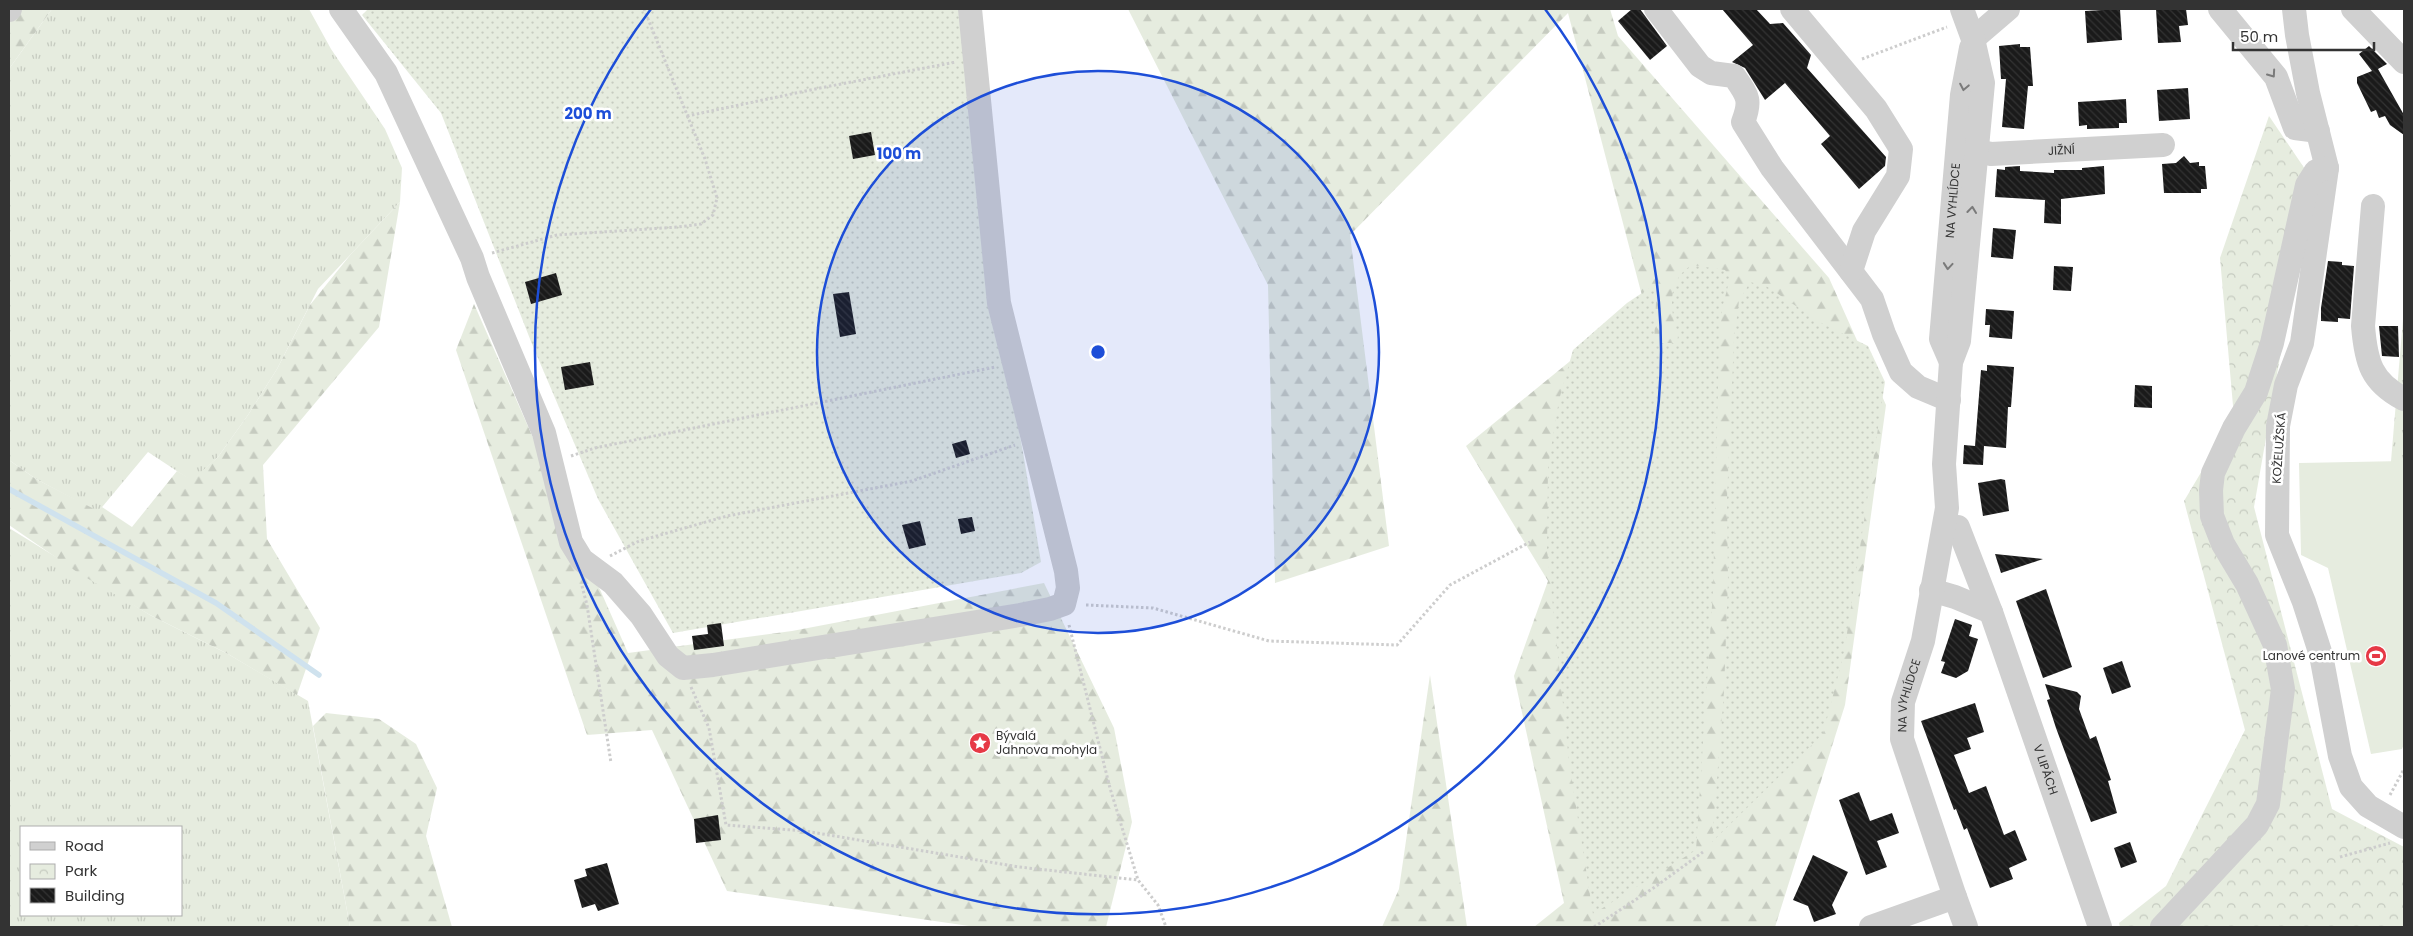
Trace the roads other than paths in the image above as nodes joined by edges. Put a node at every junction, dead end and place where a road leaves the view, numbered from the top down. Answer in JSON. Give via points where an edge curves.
{"nodes":[{"id":1,"x":341,"y":9,"type":"edge"},
{"id":2,"x":970,"y":9,"type":"edge"},
{"id":3,"x":1656,"y":9,"type":"edge"},
{"id":4,"x":1792,"y":9,"type":"edge"},
{"id":5,"x":2008,"y":9,"type":"edge"},
{"id":6,"x":2220,"y":9,"type":"edge"},
{"id":7,"x":2294,"y":9,"type":"edge"},
{"id":8,"x":2353,"y":9,"type":"edge"},
{"id":9,"x":1967,"y":23,"type":"edge"},
{"id":10,"x":2404,"y":62,"type":"edge"},
{"id":11,"x":2318,"y":131,"type":"junction"},
{"id":12,"x":2163,"y":145,"type":"dead end"},
{"id":13,"x":1968,"y":149,"type":"junction"},
{"id":14,"x":2327,"y":168,"type":"junction"},
{"id":15,"x":2373,"y":206,"type":"dead end"},
{"id":16,"x":1851,"y":271,"type":"junction"},
{"id":17,"x":2404,"y":399,"type":"edge"},
{"id":18,"x":1949,"y":400,"type":"junction"},
{"id":19,"x":1958,"y":527,"type":"dead end"},
{"id":20,"x":1932,"y":590,"type":"junction"},
{"id":21,"x":1990,"y":612,"type":"junction"},
{"id":22,"x":2400,"y":835,"type":"edge"},
{"id":23,"x":1956,"y":897,"type":"junction"},
{"id":24,"x":1871,"y":927,"type":"edge"},
{"id":25,"x":1966,"y":927,"type":"edge"},
{"id":26,"x":2100,"y":927,"type":"edge"},
{"id":27,"x":2162,"y":927,"type":"edge"}],
"edges":[{"from":1,"to":2,"type":"street","via":[[386,73],[472,258],[544,433],[571,542],[588,575],[613,583],[641,615],[668,656],[683,668],[1020,615],[1064,604],[1068,588],[1066,571],[999,303]]},
{"from":3,"to":16,"type":"street","via":[[1700,66],[1711,73],[1734,76],[1747,95],[1749,106],[1743,122],[1772,168]]},
{"from":4,"to":16,"type":"street","via":[[1876,109],[1902,149],[1898,176],[1864,231]]},
{"from":5,"to":9,"type":"street"},
{"from":6,"to":11,"type":"street","one_way":true,"via":[[2276,77],[2296,128]]},
{"from":7,"to":11,"type":"street","name":"KOŽELUŽSKÁ","via":[[2296,35]]},
{"from":8,"to":10,"type":"street"},
{"from":9,"to":13,"type":"street","name":"NA VYHLÍDCE","via":[[1983,83]]},
{"from":11,"to":14,"type":"street","name":"KOŽELUŽSKÁ"},
{"from":12,"to":13,"type":"street","name":"JIŽNÍ","via":[[1992,154]]},
{"from":13,"to":18,"type":"street","name":"NA VYHLÍDCE","via":[[1959,341],[1951,362]]},
{"from":14,"to":22,"type":"street","name":"KOŽELUŽSKÁ","via":[[2302,343],[2286,385],[2278,426],[2276,535],[2304,602],[2321,655],[2340,756],[2352,787]]},
{"from":14,"to":27,"type":"street","via":[[2316,172],[2307,185],[2272,343],[2256,392],[2230,437],[2212,482],[2212,516],[2275,644],[2283,689],[2268,804],[2257,825]]},
{"from":15,"to":17,"type":"street","via":[[2362,326],[2364,346],[2377,380]]},
{"from":16,"to":18,"type":"street","via":[[1872,299],[1901,372],[1918,387]]},
{"from":18,"to":20,"type":"street","name":"NA VYHLÍDCE","via":[[1944,464],[1947,508]]},
{"from":19,"to":21,"type":"street","name":"V LIPÁCH"},
{"from":20,"to":21,"type":"street"},
{"from":20,"to":23,"type":"street","name":"NA VYHLÍDCE","via":[[1924,641],[1903,702],[1902,739]]},
{"from":21,"to":26,"type":"street","name":"V LIPÁCH"},
{"from":23,"to":24,"type":"street"},
{"from":23,"to":25,"type":"street","name":"NA VYHLÍDCE"}]}
